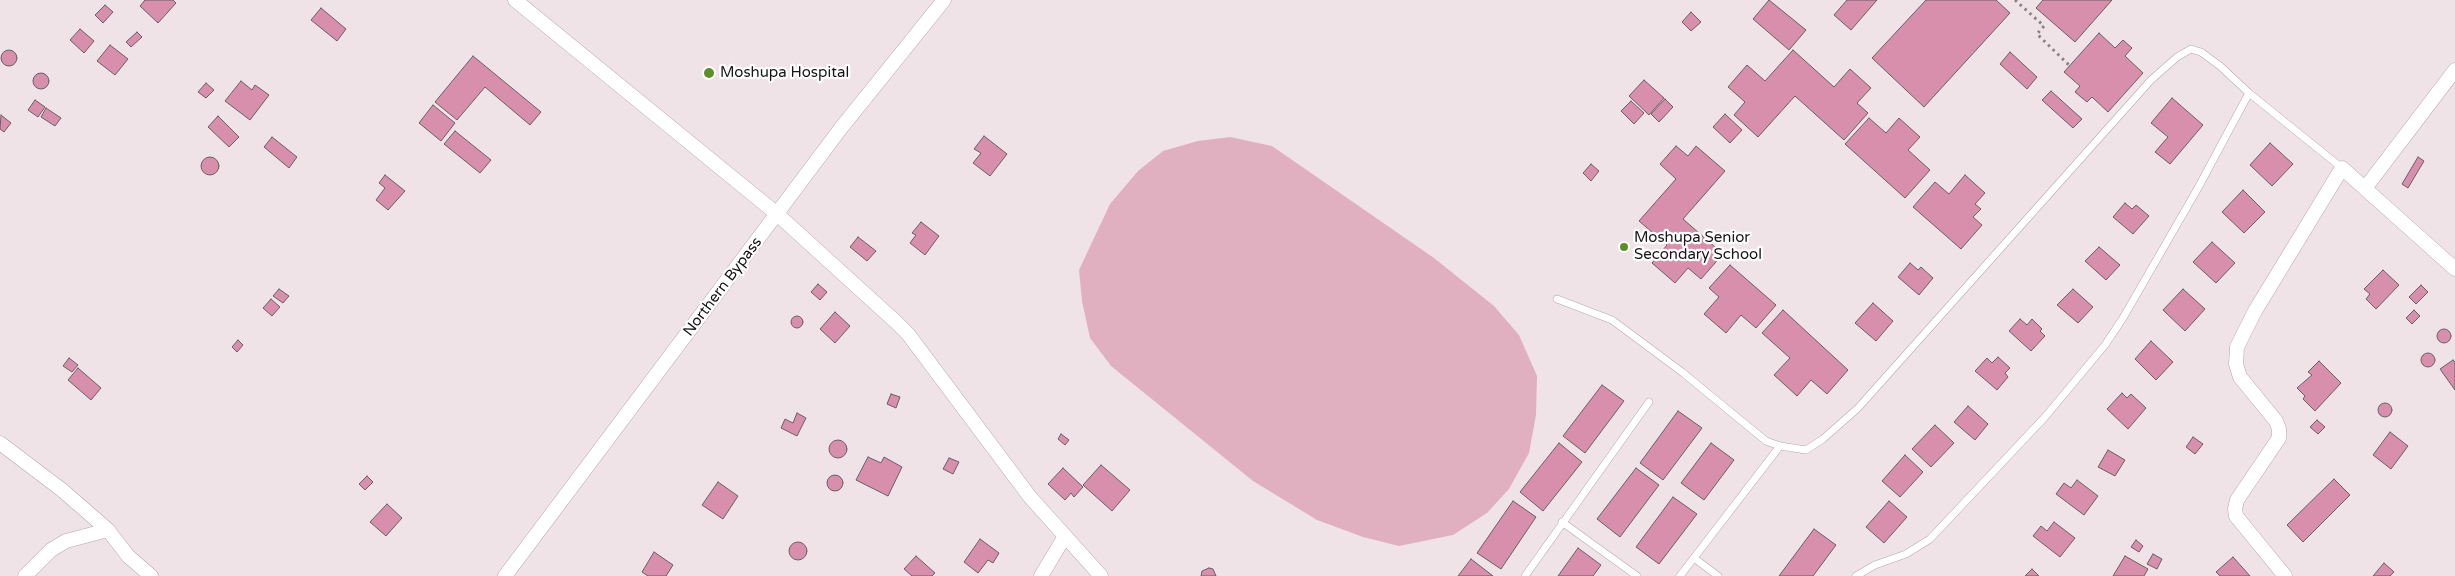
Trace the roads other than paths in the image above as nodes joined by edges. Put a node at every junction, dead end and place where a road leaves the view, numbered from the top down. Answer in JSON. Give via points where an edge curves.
{"nodes":[{"id":1,"x":515,"y":0,"type":"edge"},
{"id":2,"x":944,"y":0,"type":"edge"},
{"id":3,"x":2453,"y":78,"type":"edge"},
{"id":4,"x":2250,"y":93,"type":"junction"},
{"id":5,"x":2342,"y":168,"type":"junction"},
{"id":6,"x":2366,"y":187,"type":"junction"},
{"id":7,"x":777,"y":214,"type":"junction"},
{"id":8,"x":2455,"y":269,"type":"edge"},
{"id":9,"x":1557,"y":299,"type":"dead end"},
{"id":10,"x":1649,"y":402,"type":"dead end"},
{"id":11,"x":0,"y":443,"type":"edge"},
{"id":12,"x":1780,"y":446,"type":"junction"},
{"id":13,"x":1562,"y":522,"type":"junction"},
{"id":14,"x":108,"y":530,"type":"junction"},
{"id":15,"x":1065,"y":536,"type":"junction"},
{"id":16,"x":1694,"y":558,"type":"junction"},
{"id":17,"x":25,"y":576,"type":"edge"},
{"id":18,"x":151,"y":576,"type":"edge"},
{"id":19,"x":505,"y":576,"type":"edge"},
{"id":20,"x":1041,"y":576,"type":"edge"},
{"id":21,"x":1101,"y":576,"type":"edge"},
{"id":22,"x":1525,"y":576,"type":"edge"},
{"id":23,"x":1637,"y":576,"type":"edge"},
{"id":24,"x":1680,"y":576,"type":"edge"},
{"id":25,"x":1718,"y":576,"type":"edge"},
{"id":26,"x":1856,"y":576,"type":"edge"},
{"id":27,"x":2285,"y":576,"type":"edge"}],
"edges":[{"from":1,"to":7,"type":"street"},
{"from":2,"to":7,"type":"street","name":"Northern Bypass"},
{"from":3,"to":6,"type":"street"},
{"from":4,"to":5,"type":"lane"},
{"from":4,"to":12,"type":"lane","via":[[2201,52],[2191,49],[2176,57],[2151,80],[1858,408],[1806,450]]},
{"from":4,"to":26,"type":"lane","via":[[2105,345],[2045,417],[1930,539],[1906,554]]},
{"from":5,"to":6,"type":"street"},
{"from":5,"to":27,"type":"street","via":[[2255,311],[2237,347],[2236,364],[2240,377],[2279,429],[2279,438],[2237,500],[2236,516]]},
{"from":6,"to":8,"type":"street"},
{"from":7,"to":15,"type":"street","via":[[908,334],[999,458]]},
{"from":7,"to":19,"type":"street","name":"Northern Bypass"},
{"from":9,"to":12,"type":"lane","via":[[1612,320],[1766,441]]},
{"from":10,"to":13,"type":"lane"},
{"from":11,"to":14,"type":"street"},
{"from":12,"to":16,"type":"lane"},
{"from":13,"to":22,"type":"lane"},
{"from":13,"to":23,"type":"lane"},
{"from":14,"to":17,"type":"street","via":[[66,541],[51,550]]},
{"from":14,"to":18,"type":"street","via":[[128,556]]},
{"from":15,"to":20,"type":"street"},
{"from":15,"to":21,"type":"street"},
{"from":16,"to":24,"type":"lane"},
{"from":16,"to":25,"type":"lane"}]}
